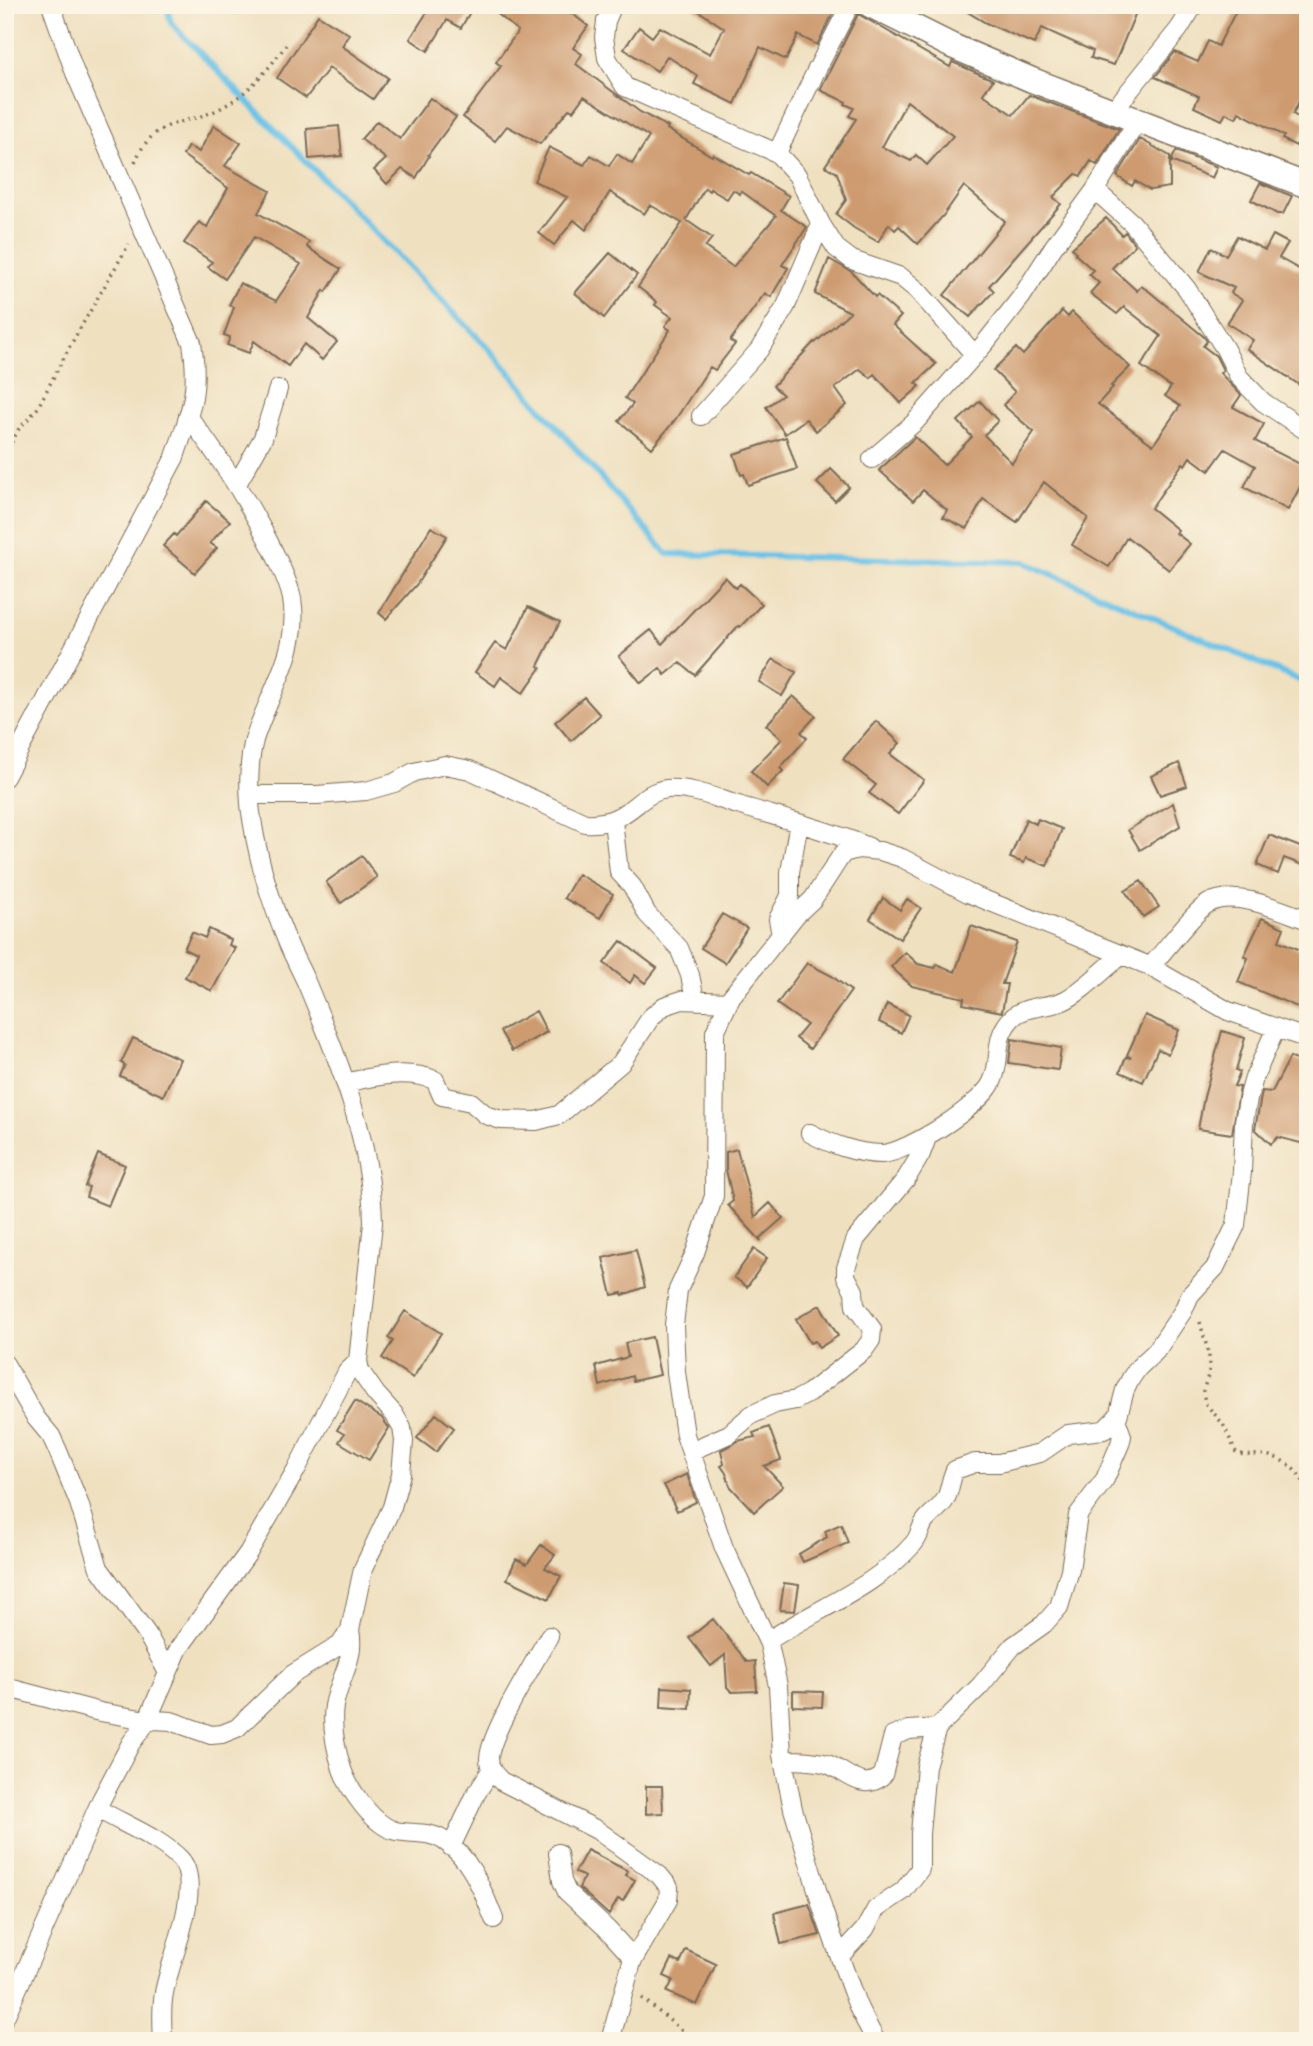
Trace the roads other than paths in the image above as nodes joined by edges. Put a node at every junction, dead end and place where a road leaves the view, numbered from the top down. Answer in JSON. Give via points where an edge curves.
{"nodes":[{"id":1,"x":51,"y":5,"type":"edge"},
{"id":2,"x":613,"y":5,"type":"edge"},
{"id":3,"x":850,"y":5,"type":"edge"},
{"id":4,"x":870,"y":5,"type":"edge"},
{"id":5,"x":1194,"y":5,"type":"edge"},
{"id":6,"x":1113,"y":111,"type":"junction"},
{"id":7,"x":1138,"y":120,"type":"junction"},
{"id":8,"x":778,"y":153,"type":"junction"},
{"id":9,"x":1308,"y":186,"type":"edge"},
{"id":10,"x":1095,"y":190,"type":"junction"},
{"id":11,"x":821,"y":224,"type":"junction"},
{"id":12,"x":975,"y":355,"type":"junction"},
{"id":13,"x":278,"y":389,"type":"dead end"},
{"id":14,"x":188,"y":416,"type":"junction"},
{"id":15,"x":701,"y":416,"type":"dead end"},
{"id":16,"x":1308,"y":432,"type":"edge"},
{"id":17,"x":872,"y":459,"type":"dead end"},
{"id":18,"x":237,"y":484,"type":"junction"},
{"id":19,"x":5,"y":777,"type":"edge"},
{"id":20,"x":250,"y":795,"type":"junction"},
{"id":21,"x":612,"y":821,"type":"junction"},
{"id":22,"x":799,"y":822,"type":"junction"},
{"id":23,"x":880,"y":851,"type":"junction"},
{"id":24,"x":1308,"y":920,"type":"edge"},
{"id":25,"x":781,"y":935,"type":"junction"},
{"id":26,"x":1122,"y":955,"type":"junction"},
{"id":27,"x":1150,"y":967,"type":"junction"},
{"id":28,"x":695,"y":1000,"type":"junction"},
{"id":29,"x":728,"y":1002,"type":"junction"},
{"id":30,"x":1276,"y":1028,"type":"junction"},
{"id":31,"x":1308,"y":1039,"type":"edge"},
{"id":32,"x":345,"y":1083,"type":"junction"},
{"id":33,"x":810,"y":1133,"type":"dead end"},
{"id":34,"x":928,"y":1135,"type":"junction"},
{"id":35,"x":358,"y":1361,"type":"junction"},
{"id":36,"x":5,"y":1364,"type":"edge"},
{"id":37,"x":1116,"y":1419,"type":"junction"},
{"id":38,"x":691,"y":1451,"type":"junction"},
{"id":39,"x":350,"y":1630,"type":"junction"},
{"id":40,"x":550,"y":1636,"type":"dead end"},
{"id":41,"x":768,"y":1641,"type":"junction"},
{"id":42,"x":168,"y":1674,"type":"junction"},
{"id":43,"x":5,"y":1687,"type":"edge"},
{"id":44,"x":146,"y":1722,"type":"junction"},
{"id":45,"x":937,"y":1728,"type":"junction"},
{"id":46,"x":783,"y":1760,"type":"junction"},
{"id":47,"x":491,"y":1770,"type":"junction"},
{"id":48,"x":98,"y":1808,"type":"junction"},
{"id":49,"x":451,"y":1847,"type":"junction"},
{"id":50,"x":558,"y":1853,"type":"dead end"},
{"id":51,"x":494,"y":1919,"type":"dead end"},
{"id":52,"x":841,"y":1955,"type":"junction"},
{"id":53,"x":634,"y":1959,"type":"junction"},
{"id":54,"x":5,"y":2017,"type":"edge"},
{"id":55,"x":163,"y":2041,"type":"edge"},
{"id":56,"x":610,"y":2041,"type":"edge"},
{"id":57,"x":876,"y":2041,"type":"edge"}],
"edges":[{"from":1,"to":14,"type":"street","via":[[75,73],[192,343],[197,373]]},
{"from":2,"to":8,"type":"street","via":[[604,37],[607,58],[625,87]]},
{"from":3,"to":8,"type":"street"},
{"from":4,"to":6,"type":"street","via":[[952,46]]},
{"from":5,"to":6,"type":"street"},
{"from":6,"to":7,"type":"street"},
{"from":7,"to":9,"type":"street"},
{"from":7,"to":10,"type":"street"},
{"from":8,"to":11,"type":"street","via":[[797,175]]},
{"from":10,"to":12,"type":"street"},
{"from":10,"to":16,"type":"street","via":[[1132,223],[1187,289],[1239,377],[1263,402]]},
{"from":11,"to":12,"type":"street","via":[[836,248],[852,260],[901,277],[917,290]]},
{"from":11,"to":15,"type":"street","via":[[786,306],[759,350]]},
{"from":12,"to":17,"type":"street","via":[[915,422]]},
{"from":13,"to":18,"type":"street","via":[[263,438]]},
{"from":14,"to":18,"type":"street"},
{"from":14,"to":19,"type":"street","via":[[175,457]]},
{"from":18,"to":20,"type":"street","via":[[257,517],[292,600],[293,629],[284,668],[253,744]]},
{"from":20,"to":21,"type":"street","via":[[366,791],[445,765],[470,771],[585,823]]},
{"from":20,"to":32,"type":"street","via":[[258,856]]},
{"from":21,"to":22,"type":"street","via":[[666,789],[700,792]]},
{"from":21,"to":28,"type":"street","via":[[619,872],[647,914],[679,948]]},
{"from":22,"to":23,"type":"street"},
{"from":22,"to":25,"type":"street","via":[[790,896],[779,919]]},
{"from":23,"to":25,"type":"street","via":[[850,849],[843,853],[813,899]]},
{"from":23,"to":26,"type":"street","via":[[968,893]]},
{"from":24,"to":27,"type":"street","via":[[1233,897],[1209,902]]},
{"from":25,"to":29,"type":"street"},
{"from":26,"to":27,"type":"street"},
{"from":26,"to":34,"type":"street","via":[[1065,1000],[1014,1015],[998,1039],[992,1084],[972,1106]]},
{"from":27,"to":30,"type":"street","via":[[1228,1011]]},
{"from":28,"to":29,"type":"street"},
{"from":28,"to":32,"type":"street","via":[[664,1006],[650,1017],[621,1063],[566,1110],[547,1118],[515,1121],[490,1117],[471,1102],[442,1096],[435,1080],[414,1075],[390,1074]]},
{"from":29,"to":38,"type":"street","via":[[715,1032],[714,1196],[678,1290],[674,1325],[676,1372]]},
{"from":30,"to":31,"type":"street"},
{"from":30,"to":37,"type":"street","via":[[1248,1099],[1236,1225],[1214,1268],[1156,1351],[1131,1378]]},
{"from":32,"to":35,"type":"street","via":[[373,1206]]},
{"from":33,"to":34,"type":"street","via":[[826,1142],[883,1154]]},
{"from":34,"to":38,"type":"street","via":[[906,1179],[856,1239],[846,1268],[855,1306],[873,1329],[872,1340],[809,1393],[751,1415],[729,1434]]},
{"from":35,"to":39,"type":"street","via":[[370,1387],[398,1421],[404,1441],[392,1507],[363,1569]]},
{"from":35,"to":42,"type":"street","via":[[347,1372],[243,1562],[179,1648]]},
{"from":36,"to":42,"type":"street","via":[[58,1451],[99,1568],[147,1634]]},
{"from":37,"to":41,"type":"street","via":[[1104,1430],[1068,1434],[1040,1453],[955,1470],[947,1497],[927,1518],[916,1542],[894,1563]]},
{"from":37,"to":45,"type":"street","via":[[1120,1444],[1105,1479],[1078,1515],[1059,1607],[1013,1646]]},
{"from":38,"to":41,"type":"street","via":[[723,1548]]},
{"from":39,"to":44,"type":"street","via":[[340,1645],[293,1674],[237,1728],[211,1735],[171,1721]]},
{"from":39,"to":49,"type":"street","via":[[351,1657],[333,1716],[336,1746],[349,1788],[386,1828],[439,1837]]},
{"from":40,"to":47,"type":"street","via":[[494,1742],[489,1755]]},
{"from":41,"to":46,"type":"street","via":[[778,1686]]},
{"from":42,"to":44,"type":"street"},
{"from":43,"to":44,"type":"street"},
{"from":44,"to":48,"type":"street"},
{"from":45,"to":46,"type":"street","via":[[893,1736],[883,1775],[874,1781],[851,1779],[824,1763]]},
{"from":45,"to":52,"type":"street","via":[[926,1766],[920,1869],[903,1891],[876,1909]]},
{"from":46,"to":52,"type":"street","via":[[824,1913]]},
{"from":47,"to":49,"type":"street"},
{"from":47,"to":53,"type":"street","via":[[501,1781],[597,1830],[666,1880],[668,1900]]},
{"from":48,"to":54,"type":"street"},
{"from":48,"to":55,"type":"street","via":[[182,1860],[189,1879],[189,1898],[163,1995]]},
{"from":49,"to":51,"type":"street","via":[[475,1872]]},
{"from":50,"to":53,"type":"street","via":[[567,1892]]},
{"from":52,"to":57,"type":"street","via":[[859,2009]]},
{"from":53,"to":56,"type":"street"}]}
